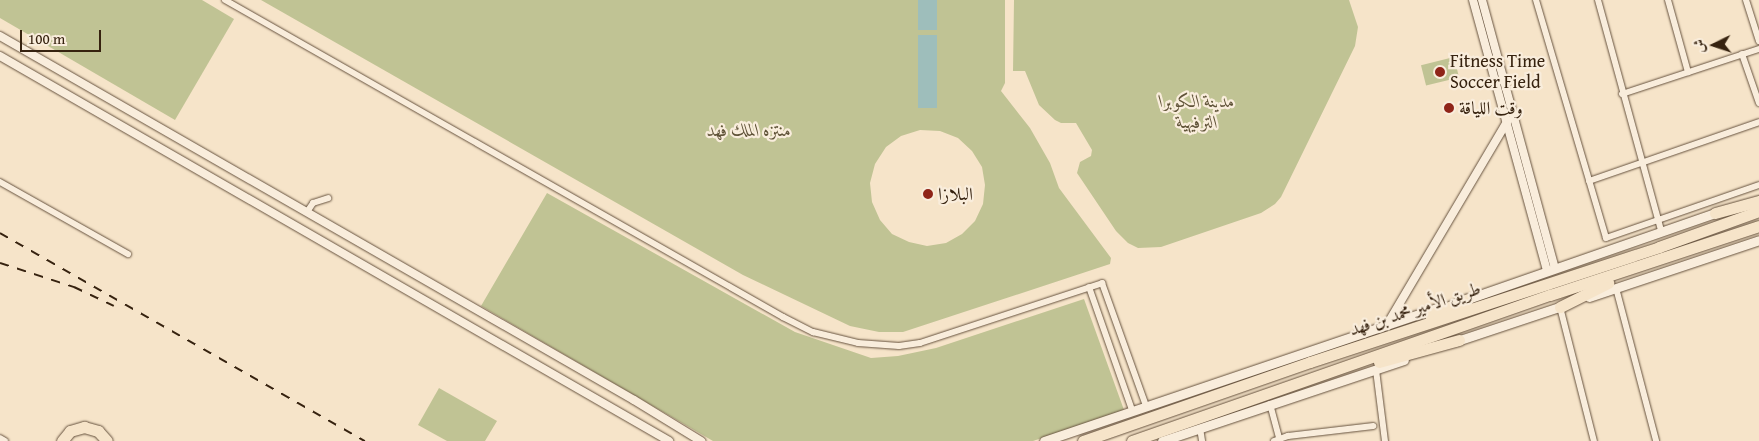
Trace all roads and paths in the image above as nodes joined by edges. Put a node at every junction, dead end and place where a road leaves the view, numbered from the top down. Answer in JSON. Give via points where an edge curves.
{"nodes":[{"id":1,"x":225,"y":0,"type":"edge"},
{"id":2,"x":1473,"y":0,"type":"edge"},
{"id":3,"x":1482,"y":0,"type":"edge"},
{"id":4,"x":1536,"y":0,"type":"edge"},
{"id":5,"x":1598,"y":0,"type":"edge"},
{"id":6,"x":1668,"y":0,"type":"edge"},
{"id":7,"x":1746,"y":0,"type":"edge"},
{"id":8,"x":0,"y":36,"type":"edge"},
{"id":9,"x":1759,"y":41,"type":"edge"},
{"id":10,"x":1759,"y":49,"type":"edge"},
{"id":11,"x":1742,"y":54,"type":"junction"},
{"id":12,"x":0,"y":56,"type":"edge"},
{"id":13,"x":1688,"y":72,"type":"junction"},
{"id":14,"x":1622,"y":94,"type":"junction"},
{"id":15,"x":1759,"y":103,"type":"edge"},
{"id":16,"x":1513,"y":114,"type":"junction"},
{"id":17,"x":1506,"y":122,"type":"junction"},
{"id":18,"x":1759,"y":122,"type":"edge"},
{"id":19,"x":1643,"y":161,"type":"junction"},
{"id":20,"x":1589,"y":181,"type":"junction"},
{"id":21,"x":0,"y":182,"type":"edge"},
{"id":22,"x":1759,"y":186,"type":"edge"},
{"id":23,"x":328,"y":198,"type":"dead end"},
{"id":24,"x":1759,"y":199,"type":"edge"},
{"id":25,"x":1759,"y":211,"type":"edge"},
{"id":26,"x":307,"y":212,"type":"junction"},
{"id":27,"x":1715,"y":213,"type":"joint"},
{"id":28,"x":1660,"y":226,"type":"junction"},
{"id":29,"x":1759,"y":226,"type":"edge"},
{"id":30,"x":1759,"y":240,"type":"edge"},
{"id":31,"x":128,"y":254,"type":"dead end"},
{"id":32,"x":1664,"y":259,"type":"junction"},
{"id":33,"x":1551,"y":269,"type":"junction"},
{"id":34,"x":1089,"y":287,"type":"junction"},
{"id":35,"x":1616,"y":288,"type":"junction"},
{"id":36,"x":1468,"y":299,"type":"junction"},
{"id":37,"x":1560,"y":307,"type":"junction"},
{"id":38,"x":1388,"y":323,"type":"junction"},
{"id":39,"x":1459,"y":340,"type":"junction"},
{"id":40,"x":1310,"y":362,"type":"junction"},
{"id":41,"x":1376,"y":370,"type":"junction"},
{"id":42,"x":1283,"y":388,"type":"junction"},
{"id":43,"x":1270,"y":404,"type":"junction"},
{"id":44,"x":1146,"y":406,"type":"junction"},
{"id":45,"x":1132,"y":410,"type":"junction"},
{"id":46,"x":1373,"y":426,"type":"dead end"},
{"id":47,"x":1200,"y":428,"type":"junction"},
{"id":48,"x":0,"y":438,"type":"edge"},
{"id":49,"x":5,"y":441,"type":"edge"},
{"id":50,"x":62,"y":441,"type":"edge"},
{"id":51,"x":107,"y":441,"type":"edge"},
{"id":52,"x":669,"y":441,"type":"edge"},
{"id":53,"x":702,"y":441,"type":"edge"},
{"id":54,"x":1044,"y":441,"type":"edge"},
{"id":55,"x":1083,"y":441,"type":"edge"},
{"id":56,"x":1132,"y":441,"type":"edge"},
{"id":57,"x":1162,"y":441,"type":"edge"},
{"id":58,"x":1202,"y":441,"type":"edge"},
{"id":59,"x":1278,"y":441,"type":"edge"},
{"id":60,"x":1385,"y":441,"type":"edge"},
{"id":61,"x":1594,"y":441,"type":"edge"},
{"id":62,"x":1656,"y":441,"type":"edge"}],
"edges":[{"from":1,"to":34,"type":"street","via":[[813,332],[858,343],[899,346],[920,343]]},
{"from":2,"to":17,"type":"street"},
{"from":3,"to":16,"type":"street"},
{"from":4,"to":20,"type":"street"},
{"from":5,"to":14,"type":"street"},
{"from":6,"to":13,"type":"street"},
{"from":7,"to":9,"type":"street"},
{"from":8,"to":26,"type":"street"},
{"from":10,"to":11,"type":"street"},
{"from":11,"to":13,"type":"street"},
{"from":11,"to":15,"type":"street"},
{"from":12,"to":52,"type":"street"},
{"from":13,"to":14,"type":"street"},
{"from":14,"to":19,"type":"street"},
{"from":16,"to":17,"type":"street"},
{"from":16,"to":33,"type":"street"},
{"from":17,"to":33,"type":"street"},
{"from":17,"to":38,"type":"street"},
{"from":18,"to":19,"type":"street"},
{"from":19,"to":20,"type":"street"},
{"from":19,"to":28,"type":"street"},
{"from":20,"to":28,"type":"street","via":[[1606,238]]},
{"from":21,"to":31,"type":"street"},
{"from":22,"to":28,"type":"street"},
{"from":23,"to":26,"type":"street","via":[[313,203]]},
{"from":24,"to":27,"type":"highway"},
{"from":25,"to":40,"type":"highway","name":"طريق الأمير محمد بن فهد"},
{"from":26,"to":53,"type":"street"},
{"from":27,"to":28,"type":"main road"},
{"from":28,"to":33,"type":"main road"},
{"from":29,"to":32,"type":"highway","name":"طريق الأمير محمد بن فهد"},
{"from":30,"to":35,"type":"main road"},
{"from":32,"to":37,"type":"highway"},
{"from":32,"to":42,"type":"highway","name":"طريق الأمير محمد بن فهد"},
{"from":33,"to":36,"type":"main road"},
{"from":34,"to":44,"type":"street","via":[[1102,282]]},
{"from":34,"to":45,"type":"street"},
{"from":35,"to":37,"type":"main road"},
{"from":35,"to":62,"type":"street"},
{"from":36,"to":38,"type":"main road"},
{"from":36,"to":40,"type":"highway"},
{"from":37,"to":39,"type":"main road"},
{"from":37,"to":61,"type":"street"},
{"from":38,"to":44,"type":"main road"},
{"from":39,"to":41,"type":"main road"},
{"from":39,"to":42,"type":"highway"},
{"from":40,"to":55,"type":"highway","name":"طريق الأمير محمد بن فهد"},
{"from":41,"to":43,"type":"main road"},
{"from":41,"to":60,"type":"street"},
{"from":42,"to":56,"type":"highway","name":"طريق الأمير محمد بن فهد"},
{"from":43,"to":47,"type":"main road"},
{"from":43,"to":59,"type":"street"},
{"from":44,"to":45,"type":"main road"},
{"from":45,"to":54,"type":"main road"},
{"from":46,"to":59,"type":"street"},
{"from":47,"to":57,"type":"main road"},
{"from":47,"to":58,"type":"street"},
{"from":48,"to":49,"type":"street"},
{"from":50,"to":51,"type":"highway","via":[[70,431],[84,427],[98,431]]}]}
